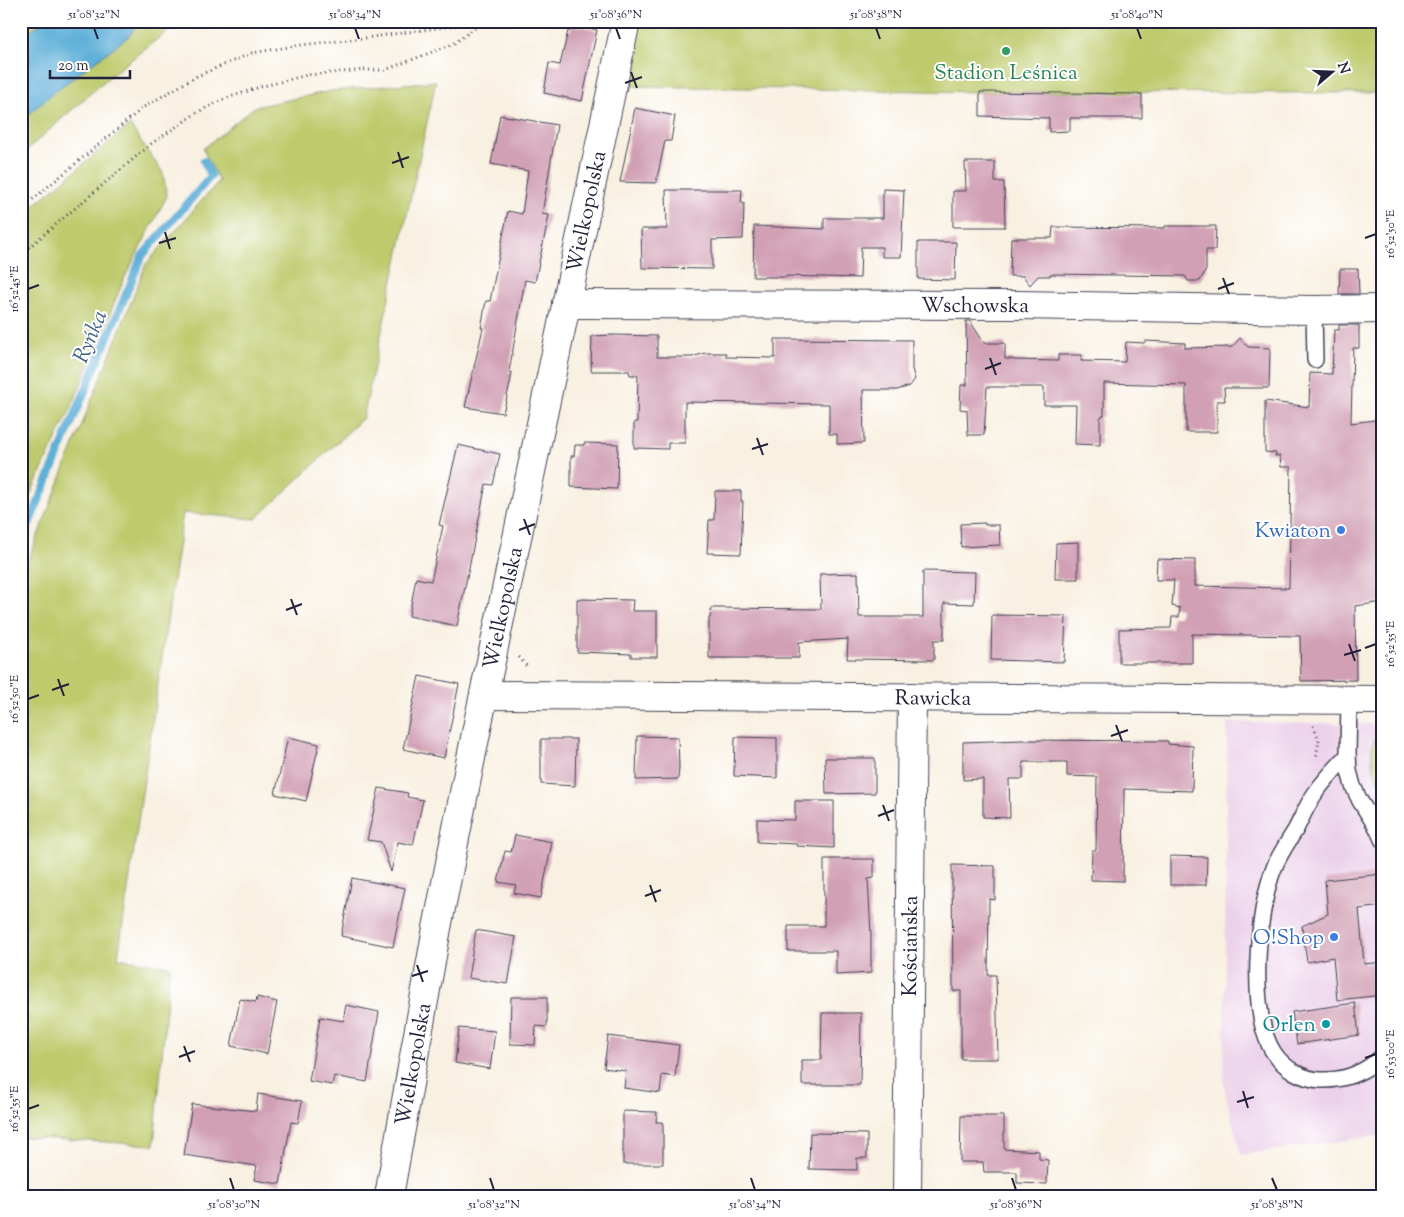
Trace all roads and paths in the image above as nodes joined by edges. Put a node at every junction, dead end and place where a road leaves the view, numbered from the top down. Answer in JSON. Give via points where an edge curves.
{"nodes":[{"id":1,"x":626,"y":21,"type":"edge"},
{"id":2,"x":483,"y":22,"type":"edge"},
{"id":3,"x":21,"y":209,"type":"edge"},
{"id":4,"x":21,"y":254,"type":"edge"},
{"id":5,"x":566,"y":304,"type":"junction"},
{"id":6,"x":1383,"y":309,"type":"edge"},
{"id":7,"x":1314,"y":310,"type":"junction"},
{"id":8,"x":1315,"y":360,"type":"dead end"},
{"id":9,"x":521,"y":649,"type":"dead end"},
{"id":10,"x":532,"y":672,"type":"dead end"},
{"id":11,"x":484,"y":695,"type":"junction"},
{"id":12,"x":912,"y":697,"type":"junction"},
{"id":13,"x":1349,"y":700,"type":"junction"},
{"id":14,"x":1383,"y":700,"type":"edge"},
{"id":15,"x":1348,"y":755,"type":"junction"},
{"id":16,"x":1383,"y":841,"type":"edge"},
{"id":17,"x":1383,"y":1056,"type":"edge"},
{"id":18,"x":389,"y":1196,"type":"edge"},
{"id":19,"x":907,"y":1196,"type":"edge"}],
"edges":[{"from":1,"to":5,"type":"street","name":"Wielkopolska"},
{"from":2,"to":3,"type":"path","via":[[252,54],[197,76],[144,107]]},
{"from":2,"to":4,"type":"path","via":[[453,44],[385,70],[307,76],[260,87],[198,112],[151,144]]},
{"from":5,"to":7,"type":"street","name":"Wschowska","via":[[1008,305]]},
{"from":5,"to":11,"type":"street","name":"Wielkopolska"},
{"from":6,"to":7,"type":"street","name":"Wschowska"},
{"from":7,"to":8,"type":"lane"},
{"from":9,"to":10,"type":"path","via":[[519,657]]},
{"from":11,"to":12,"type":"street","name":"Rawicka"},
{"from":11,"to":18,"type":"street","name":"Wielkopolska"},
{"from":12,"to":13,"type":"street","name":"Rawicka"},
{"from":12,"to":19,"type":"street","name":"Kościańska"},
{"from":13,"to":14,"type":"street","name":"Rawicka"},
{"from":13,"to":15,"type":"lane"},
{"from":15,"to":16,"type":"lane","via":[[1353,786]]},
{"from":15,"to":17,"type":"lane","via":[[1315,793],[1274,868],[1259,933],[1259,996],[1267,1041],[1281,1063],[1292,1071],[1315,1080],[1345,1078],[1360,1073]]}]}
